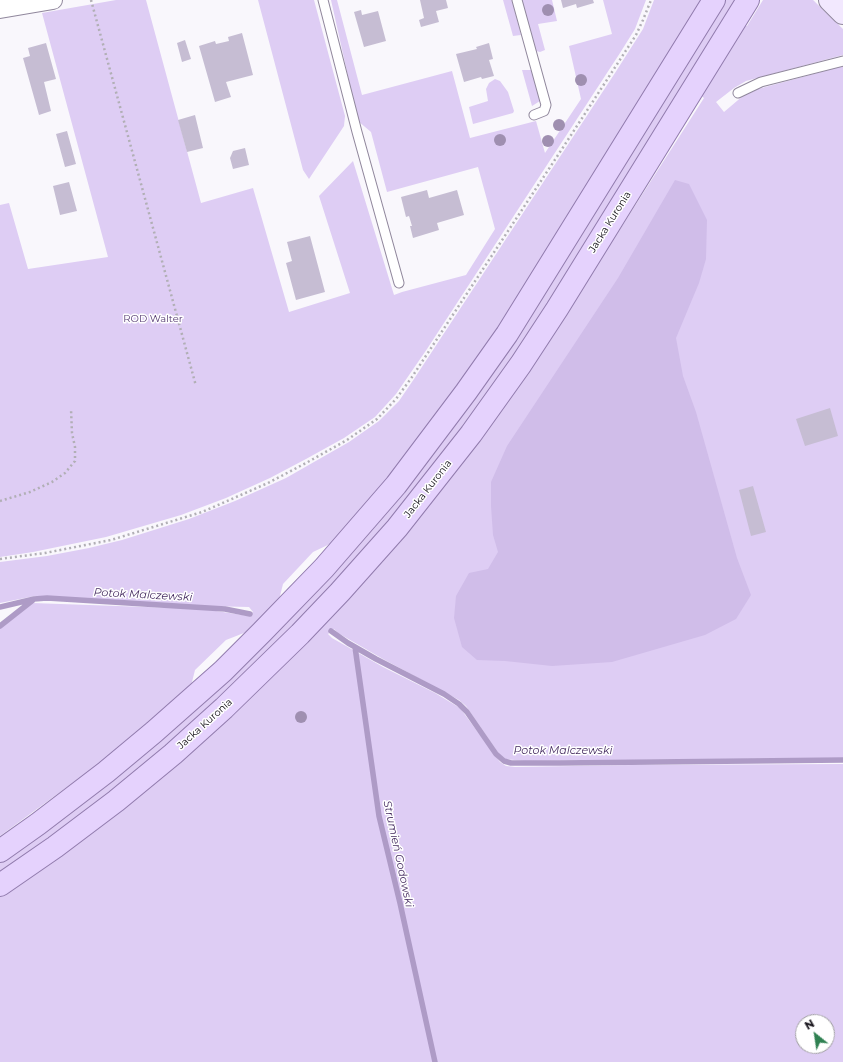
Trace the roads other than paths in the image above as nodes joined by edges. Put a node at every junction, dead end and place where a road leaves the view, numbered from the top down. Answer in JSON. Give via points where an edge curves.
{"nodes":[{"id":1,"x":53,"y":0,"type":"edge"},
{"id":2,"x":323,"y":0,"type":"edge"},
{"id":3,"x":517,"y":0,"type":"edge"},
{"id":4,"x":714,"y":0,"type":"edge"},
{"id":5,"x":748,"y":0,"type":"edge"},
{"id":6,"x":0,"y":9,"type":"edge"},
{"id":7,"x":843,"y":61,"type":"edge"},
{"id":8,"x":738,"y":92,"type":"dead end"},
{"id":9,"x":534,"y":114,"type":"dead end"},
{"id":10,"x":399,"y":283,"type":"dead end"},
{"id":11,"x":0,"y":851,"type":"edge"},
{"id":12,"x":0,"y":885,"type":"edge"}],
"edges":[{"from":1,"to":6,"type":"street"},
{"from":2,"to":10,"type":"lane"},
{"from":3,"to":9,"type":"lane","via":[[546,105],[544,111]]},
{"from":4,"to":11,"type":"main road","via":[[507,334],[396,485],[320,572],[223,671],[106,772]]},
{"from":5,"to":12,"type":"main road","name":"Jacka Kuronia","via":[[521,364],[471,434],[397,528],[300,634],[218,713],[116,801]]},
{"from":7,"to":8,"type":"lane","via":[[761,82]]}]}
